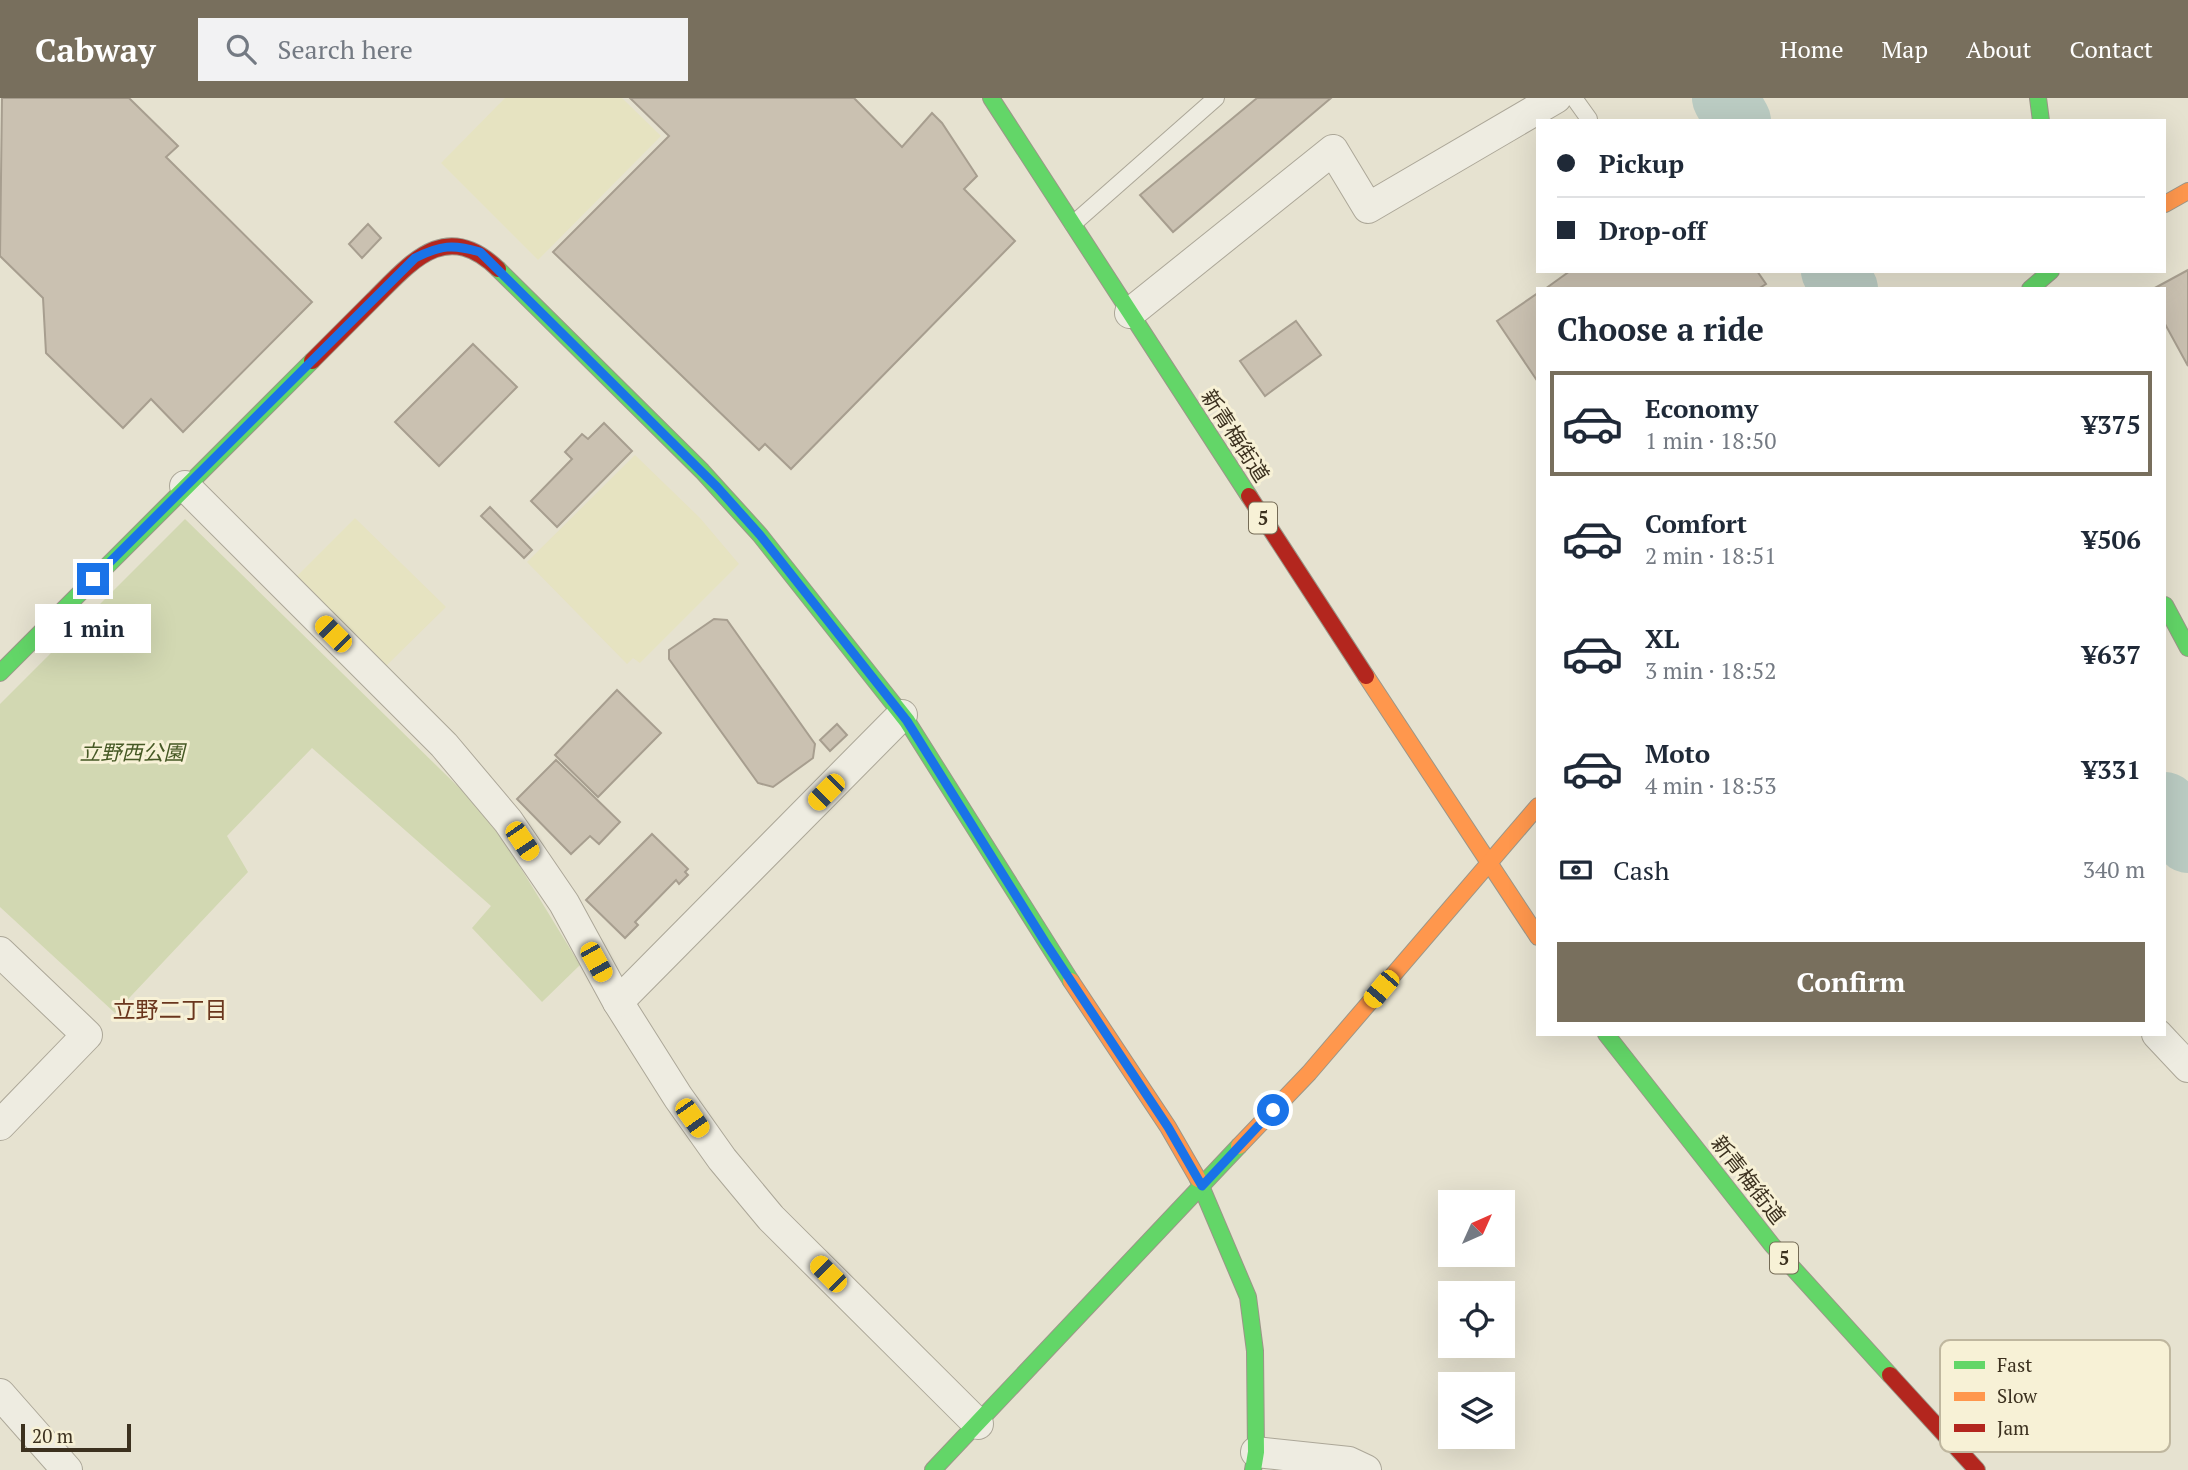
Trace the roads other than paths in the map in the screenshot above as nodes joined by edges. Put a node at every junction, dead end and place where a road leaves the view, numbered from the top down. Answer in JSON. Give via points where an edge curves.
{"nodes":[{"id":1,"x":991,"y":98,"type":"edge"},
{"id":2,"x":1216,"y":98,"type":"edge"},
{"id":3,"x":1556,"y":98,"type":"edge"},
{"id":4,"x":1574,"y":98,"type":"edge"},
{"id":5,"x":2038,"y":98,"type":"edge"},
{"id":6,"x":1589,"y":119,"type":"edge"},
{"id":7,"x":2041,"y":119,"type":"edge"},
{"id":8,"x":2188,"y":191,"type":"edge"},
{"id":9,"x":2166,"y":203,"type":"edge"},
{"id":10,"x":1073,"y":224,"type":"junction"},
{"id":11,"x":2058,"y":274,"type":"edge"},
{"id":12,"x":2034,"y":287,"type":"edge"},
{"id":13,"x":1130,"y":313,"type":"junction"},
{"id":14,"x":185,"y":486,"type":"junction"},
{"id":15,"x":2166,"y":607,"type":"edge"},
{"id":16,"x":2188,"y":648,"type":"edge"},
{"id":17,"x":0,"y":673,"type":"edge"},
{"id":18,"x":902,"y":715,"type":"junction"},
{"id":19,"x":1536,"y":808,"type":"edge"},
{"id":20,"x":1488,"y":864,"type":"junction"},
{"id":21,"x":1536,"y":934,"type":"edge"},
{"id":22,"x":0,"y":952,"type":"edge"},
{"id":23,"x":618,"y":1002,"type":"junction"},
{"id":24,"x":1608,"y":1036,"type":"edge"},
{"id":25,"x":2159,"y":1036,"type":"edge"},
{"id":26,"x":2188,"y":1067,"type":"edge"},
{"id":27,"x":0,"y":1125,"type":"edge"},
{"id":28,"x":1202,"y":1186,"type":"junction"},
{"id":29,"x":0,"y":1394,"type":"edge"},
{"id":30,"x":978,"y":1424,"type":"junction"},
{"id":31,"x":1940,"y":1429,"type":"edge"},
{"id":32,"x":1961,"y":1452,"type":"edge"},
{"id":33,"x":1254,"y":1461,"type":"edge"},
{"id":34,"x":67,"y":1470,"type":"edge"},
{"id":35,"x":933,"y":1470,"type":"edge"},
{"id":36,"x":1366,"y":1470,"type":"edge"},
{"id":37,"x":1977,"y":1470,"type":"edge"}],
"edges":[{"from":1,"to":10,"type":"street","name":"新青梅街道","number":"5"},
{"from":2,"to":10,"type":"lane"},
{"from":3,"to":13,"type":"street","via":[[1368,208],[1333,150]]},
{"from":4,"to":6,"type":"lane"},
{"from":5,"to":7,"type":"street"},
{"from":8,"to":9,"type":"street"},
{"from":10,"to":13,"type":"street","name":"新青梅街道","number":"5"},
{"from":11,"to":12,"type":"street"},
{"from":13,"to":20,"type":"street","name":"新青梅街道","number":"5"},
{"from":14,"to":17,"type":"street"},
{"from":14,"to":18,"type":"street","via":[[415,258],[436,247],[460,246],[480,252],[702,471],[760,535]]},
{"from":14,"to":23,"type":"street","via":[[444,745],[500,811],[564,903]]},
{"from":15,"to":16,"type":"street"},
{"from":18,"to":23,"type":"street"},
{"from":18,"to":28,"type":"street"},
{"from":19,"to":20,"type":"street"},
{"from":20,"to":21,"type":"street","name":"新青梅街道","number":"5"},
{"from":20,"to":28,"type":"street","via":[[1309,1073]]},
{"from":22,"to":27,"type":"street","via":[[88,1035]]},
{"from":23,"to":30,"type":"street","via":[[722,1159],[771,1217]]},
{"from":24,"to":31,"type":"street","name":"新青梅街道","number":"5","via":[[1772,1245]]},
{"from":25,"to":26,"type":"street"},
{"from":28,"to":30,"type":"street"},
{"from":28,"to":33,"type":"street","via":[[1248,1297],[1255,1351]]},
{"from":29,"to":34,"type":"street"},
{"from":30,"to":35,"type":"street"},
{"from":32,"to":37,"type":"street","name":"新青梅街道","number":"5"},
{"from":33,"to":36,"type":"street","via":[[1349,1462]]}]}
